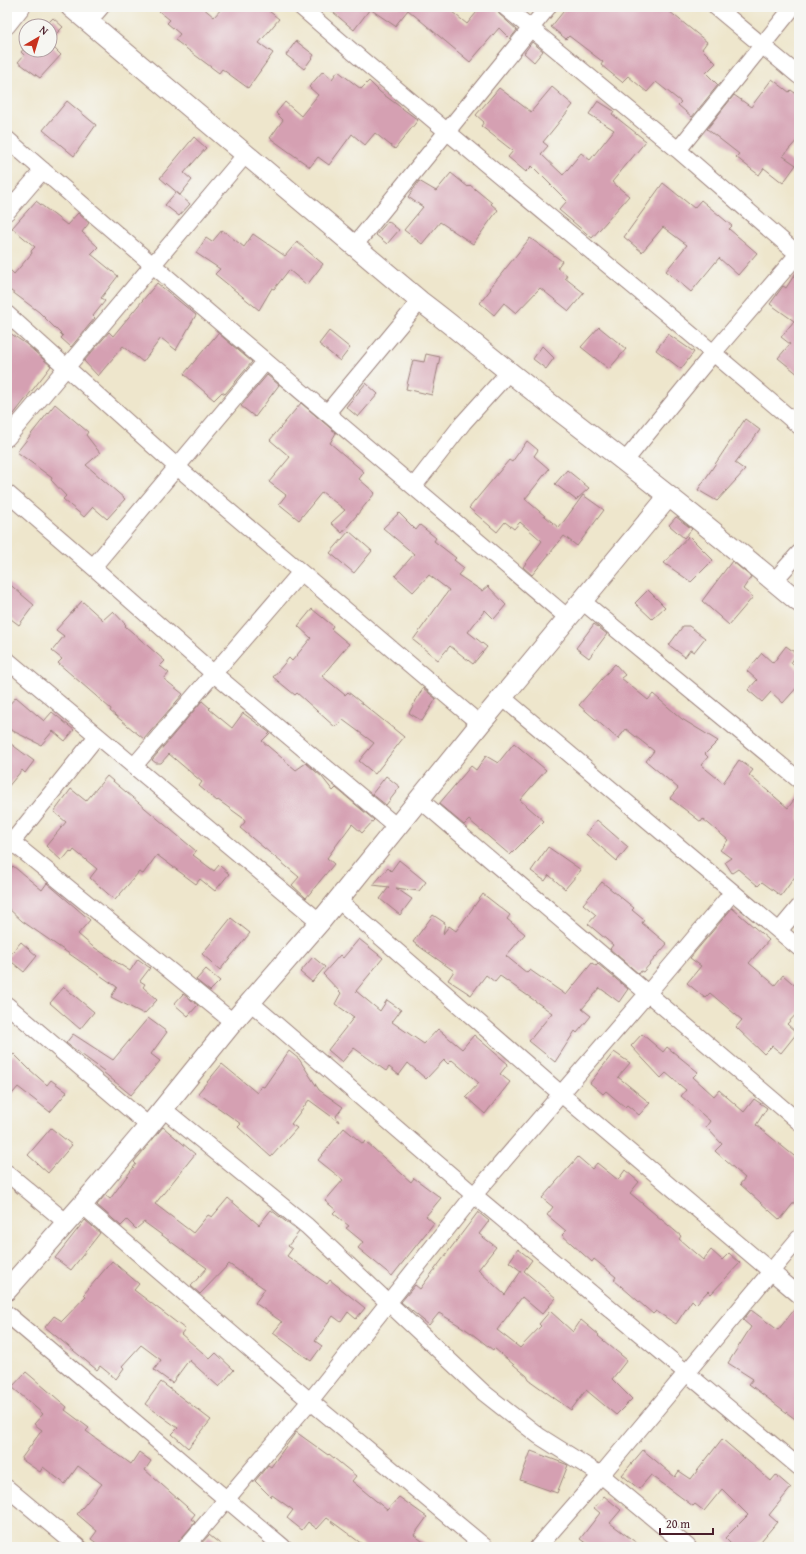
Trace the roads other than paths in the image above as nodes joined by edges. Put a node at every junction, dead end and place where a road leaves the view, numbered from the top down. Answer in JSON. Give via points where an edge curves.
{"nodes":[{"id":1,"x":22,"y":7,"type":"edge"},
{"id":2,"x":71,"y":7,"type":"edge"},
{"id":3,"x":101,"y":7,"type":"edge"},
{"id":4,"x":505,"y":7,"type":"edge"},
{"id":5,"x":548,"y":7,"type":"edge"},
{"id":6,"x":716,"y":7,"type":"edge"},
{"id":7,"x":793,"y":7,"type":"edge"},
{"id":8,"x":305,"y":8,"type":"edge"},
{"id":9,"x":88,"y":22,"type":"junction"},
{"id":10,"x":7,"y":26,"type":"edge"},
{"id":11,"x":530,"y":28,"type":"junction"},
{"id":12,"x":763,"y":45,"type":"junction"},
{"id":13,"x":799,"y":76,"type":"edge"},
{"id":14,"x":447,"y":132,"type":"junction"},
{"id":15,"x":7,"y":139,"type":"edge"},
{"id":16,"x":678,"y":150,"type":"junction"},
{"id":17,"x":246,"y":154,"type":"junction"},
{"id":18,"x":43,"y":170,"type":"junction"},
{"id":19,"x":7,"y":212,"type":"edge"},
{"id":20,"x":354,"y":246,"type":"junction"},
{"id":21,"x":798,"y":255,"type":"edge"},
{"id":22,"x":152,"y":265,"type":"junction"},
{"id":23,"x":420,"y":301,"type":"junction"},
{"id":24,"x":7,"y":314,"type":"edge"},
{"id":25,"x":714,"y":352,"type":"junction"},
{"id":26,"x":265,"y":362,"type":"junction"},
{"id":27,"x":66,"y":367,"type":"junction"},
{"id":28,"x":509,"y":372,"type":"junction"},
{"id":29,"x":327,"y":412,"type":"junction"},
{"id":30,"x":799,"y":426,"type":"edge"},
{"id":31,"x":7,"y":438,"type":"edge"},
{"id":32,"x":625,"y":461,"type":"junction"},
{"id":33,"x":176,"y":466,"type":"junction"},
{"id":34,"x":414,"y":486,"type":"junction"},
{"id":35,"x":7,"y":493,"type":"edge"},
{"id":36,"x":668,"y":497,"type":"junction"},
{"id":37,"x":799,"y":553,"type":"edge"},
{"id":38,"x":94,"y":567,"type":"junction"},
{"id":39,"x":301,"y":572,"type":"junction"},
{"id":40,"x":774,"y":581,"type":"junction"},
{"id":41,"x":582,"y":601,"type":"junction"},
{"id":42,"x":799,"y":602,"type":"edge"},
{"id":43,"x":568,"y":618,"type":"junction"},
{"id":44,"x":7,"y":660,"type":"edge"},
{"id":45,"x":213,"y":672,"type":"junction"},
{"id":46,"x":502,"y":696,"type":"junction"},
{"id":47,"x":480,"y":724,"type":"junction"},
{"id":48,"x":97,"y":736,"type":"junction"},
{"id":49,"x":134,"y":766,"type":"junction"},
{"id":50,"x":799,"y":780,"type":"edge"},
{"id":51,"x":419,"y":799,"type":"junction"},
{"id":52,"x":397,"y":827,"type":"junction"},
{"id":53,"x":9,"y":840,"type":"edge"},
{"id":54,"x":733,"y":892,"type":"junction"},
{"id":55,"x":338,"y":900,"type":"junction"},
{"id":56,"x":799,"y":907,"type":"edge"},
{"id":57,"x":320,"y":922,"type":"junction"},
{"id":58,"x":779,"y":931,"type":"junction"},
{"id":59,"x":799,"y":948,"type":"edge"},
{"id":60,"x":648,"y":993,"type":"junction"},
{"id":61,"x":250,"y":1002,"type":"junction"},
{"id":62,"x":7,"y":1005,"type":"edge"},
{"id":63,"x":233,"y":1022,"type":"junction"},
{"id":64,"x":560,"y":1094,"type":"junction"},
{"id":65,"x":162,"y":1108,"type":"junction"},
{"id":66,"x":799,"y":1122,"type":"edge"},
{"id":67,"x":149,"y":1126,"type":"junction"},
{"id":68,"x":7,"y":1173,"type":"edge"},
{"id":69,"x":474,"y":1195,"type":"junction"},
{"id":70,"x":82,"y":1205,"type":"junction"},
{"id":71,"x":66,"y":1223,"type":"junction"},
{"id":72,"x":799,"y":1238,"type":"edge"},
{"id":73,"x":771,"y":1272,"type":"junction"},
{"id":74,"x":7,"y":1290,"type":"edge"},
{"id":75,"x":799,"y":1295,"type":"edge"},
{"id":76,"x":388,"y":1303,"type":"junction"},
{"id":77,"x":7,"y":1314,"type":"edge"},
{"id":78,"x":686,"y":1373,"type":"junction"},
{"id":79,"x":310,"y":1401,"type":"junction"},
{"id":80,"x":799,"y":1467,"type":"edge"},
{"id":81,"x":601,"y":1475,"type":"junction"},
{"id":82,"x":7,"y":1488,"type":"edge"},
{"id":83,"x":226,"y":1499,"type":"junction"},
{"id":84,"x":78,"y":1547,"type":"edge"},
{"id":85,"x":186,"y":1547,"type":"edge"},
{"id":86,"x":283,"y":1547,"type":"edge"},
{"id":87,"x":485,"y":1547,"type":"edge"},
{"id":88,"x":538,"y":1547,"type":"edge"},
{"id":89,"x":688,"y":1547,"type":"edge"}],
"edges":[{"from":1,"to":10,"type":"street"},
{"from":2,"to":9,"type":"street"},
{"from":3,"to":9,"type":"street"},
{"from":4,"to":11,"type":"street"},
{"from":5,"to":11,"type":"street"},
{"from":6,"to":12,"type":"street"},
{"from":7,"to":12,"type":"street"},
{"from":8,"to":14,"type":"street"},
{"from":9,"to":17,"type":"street"},
{"from":11,"to":14,"type":"street"},
{"from":11,"to":16,"type":"street"},
{"from":12,"to":13,"type":"street"},
{"from":12,"to":16,"type":"street"},
{"from":14,"to":20,"type":"street"},
{"from":14,"to":25,"type":"street"},
{"from":15,"to":18,"type":"street"},
{"from":16,"to":21,"type":"street"},
{"from":17,"to":20,"type":"street"},
{"from":17,"to":22,"type":"street"},
{"from":18,"to":19,"type":"street"},
{"from":18,"to":22,"type":"street"},
{"from":20,"to":23,"type":"street"},
{"from":21,"to":25,"type":"street"},
{"from":22,"to":26,"type":"street"},
{"from":22,"to":27,"type":"street"},
{"from":23,"to":28,"type":"street","via":[[465,334]]},
{"from":23,"to":29,"type":"street"},
{"from":24,"to":27,"type":"street"},
{"from":25,"to":30,"type":"street"},
{"from":25,"to":32,"type":"street"},
{"from":26,"to":29,"type":"street"},
{"from":26,"to":33,"type":"street"},
{"from":27,"to":31,"type":"street"},
{"from":27,"to":33,"type":"street"},
{"from":28,"to":32,"type":"street"},
{"from":28,"to":34,"type":"street","via":[[463,423]]},
{"from":29,"to":34,"type":"street"},
{"from":32,"to":36,"type":"street"},
{"from":33,"to":38,"type":"street"},
{"from":33,"to":39,"type":"street"},
{"from":34,"to":43,"type":"street"},
{"from":35,"to":38,"type":"street"},
{"from":36,"to":40,"type":"street"},
{"from":36,"to":41,"type":"street"},
{"from":37,"to":40,"type":"street"},
{"from":38,"to":45,"type":"street"},
{"from":39,"to":45,"type":"street"},
{"from":39,"to":47,"type":"street"},
{"from":40,"to":42,"type":"street"},
{"from":41,"to":43,"type":"street"},
{"from":41,"to":50,"type":"street"},
{"from":43,"to":46,"type":"street"},
{"from":44,"to":48,"type":"street"},
{"from":45,"to":49,"type":"street"},
{"from":45,"to":52,"type":"street"},
{"from":46,"to":47,"type":"street"},
{"from":46,"to":54,"type":"street"},
{"from":47,"to":51,"type":"street"},
{"from":48,"to":49,"type":"street"},
{"from":48,"to":53,"type":"street"},
{"from":49,"to":57,"type":"street"},
{"from":51,"to":52,"type":"street"},
{"from":51,"to":60,"type":"street"},
{"from":52,"to":55,"type":"street"},
{"from":53,"to":63,"type":"street"},
{"from":54,"to":58,"type":"street"},
{"from":54,"to":60,"type":"street"},
{"from":55,"to":57,"type":"street"},
{"from":55,"to":64,"type":"street"},
{"from":56,"to":58,"type":"street"},
{"from":57,"to":61,"type":"street"},
{"from":58,"to":59,"type":"street"},
{"from":60,"to":64,"type":"street"},
{"from":60,"to":66,"type":"street"},
{"from":61,"to":63,"type":"street"},
{"from":61,"to":69,"type":"street"},
{"from":62,"to":67,"type":"street"},
{"from":63,"to":65,"type":"street"},
{"from":64,"to":69,"type":"street"},
{"from":64,"to":73,"type":"street"},
{"from":65,"to":67,"type":"street"},
{"from":65,"to":76,"type":"street","via":[[307,1226]]},
{"from":67,"to":70,"type":"street"},
{"from":68,"to":71,"type":"street"},
{"from":69,"to":76,"type":"street"},
{"from":69,"to":78,"type":"street"},
{"from":70,"to":71,"type":"street"},
{"from":70,"to":79,"type":"street"},
{"from":71,"to":74,"type":"street"},
{"from":72,"to":73,"type":"street"},
{"from":73,"to":75,"type":"street"},
{"from":73,"to":78,"type":"street"},
{"from":76,"to":79,"type":"street"},
{"from":76,"to":81,"type":"street","via":[[484,1393],[539,1436]]},
{"from":77,"to":83,"type":"street"},
{"from":78,"to":80,"type":"street"},
{"from":78,"to":81,"type":"street"},
{"from":79,"to":83,"type":"street"},
{"from":79,"to":87,"type":"street"},
{"from":81,"to":88,"type":"street"},
{"from":81,"to":89,"type":"street"},
{"from":82,"to":84,"type":"street"},
{"from":83,"to":85,"type":"street"},
{"from":83,"to":86,"type":"street"}]}
